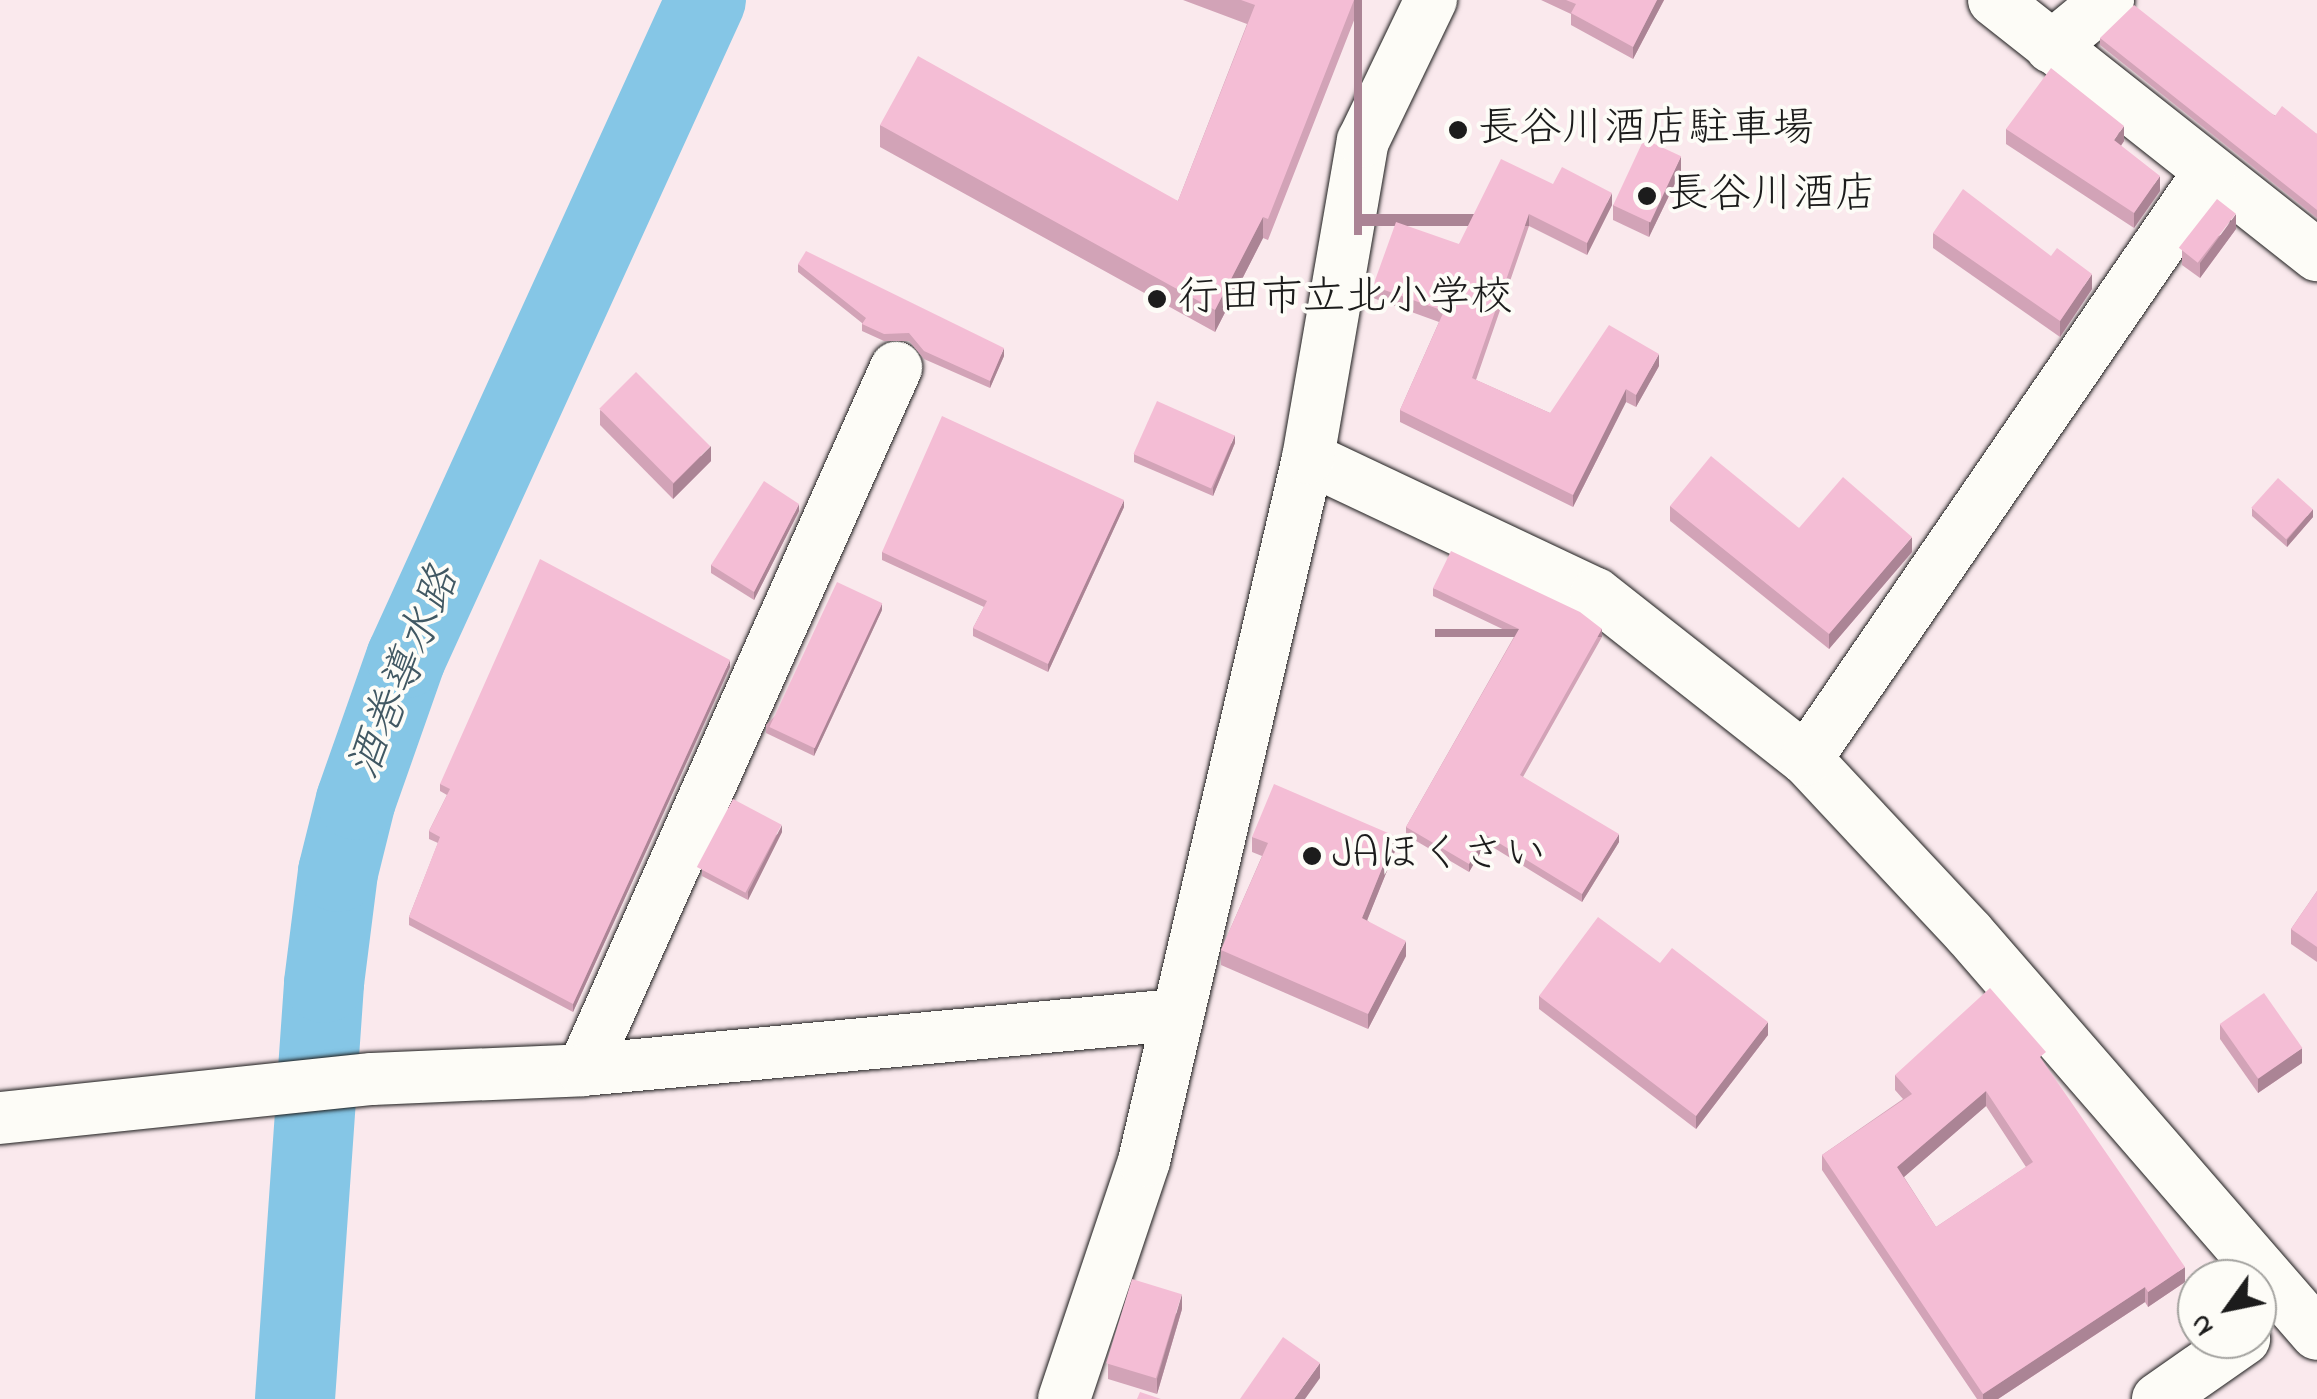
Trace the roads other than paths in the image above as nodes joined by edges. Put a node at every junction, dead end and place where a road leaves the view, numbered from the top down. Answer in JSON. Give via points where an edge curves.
{"nodes":[{"id":1,"x":1431,"y":0,"type":"edge"},
{"id":2,"x":1994,"y":0,"type":"edge"},
{"id":3,"x":2108,"y":0,"type":"edge"},
{"id":4,"x":2051,"y":46,"type":"junction"},
{"id":5,"x":2210,"y":171,"type":"junction"},
{"id":6,"x":2317,"y":255,"type":"edge"},
{"id":7,"x":896,"y":368,"type":"dead end"},
{"id":8,"x":1308,"y":458,"type":"junction"},
{"id":9,"x":1806,"y":759,"type":"junction"},
{"id":10,"x":1175,"y":1015,"type":"junction"},
{"id":11,"x":583,"y":1070,"type":"junction"},
{"id":12,"x":4,"y":1118,"type":"edge"},
{"id":13,"x":2297,"y":1314,"type":"edge"},
{"id":14,"x":2215,"y":1359,"type":"edge"},
{"id":15,"x":1064,"y":1399,"type":"edge"},
{"id":16,"x":2158,"y":1399,"type":"edge"}],
"edges":[{"from":1,"to":8,"type":"street","via":[[1362,141]]},
{"from":2,"to":4,"type":"street"},
{"from":3,"to":4,"type":"street"},
{"from":4,"to":5,"type":"street"},
{"from":5,"to":6,"type":"street"},
{"from":5,"to":9,"type":"street"},
{"from":7,"to":11,"type":"street"},
{"from":8,"to":9,"type":"street","via":[[1596,594]]},
{"from":8,"to":10,"type":"street"},
{"from":9,"to":13,"type":"street"},
{"from":10,"to":11,"type":"street"},
{"from":10,"to":15,"type":"street","via":[[1144,1161]]},
{"from":11,"to":12,"type":"street","via":[[366,1080]]},
{"from":14,"to":16,"type":"street"}]}
